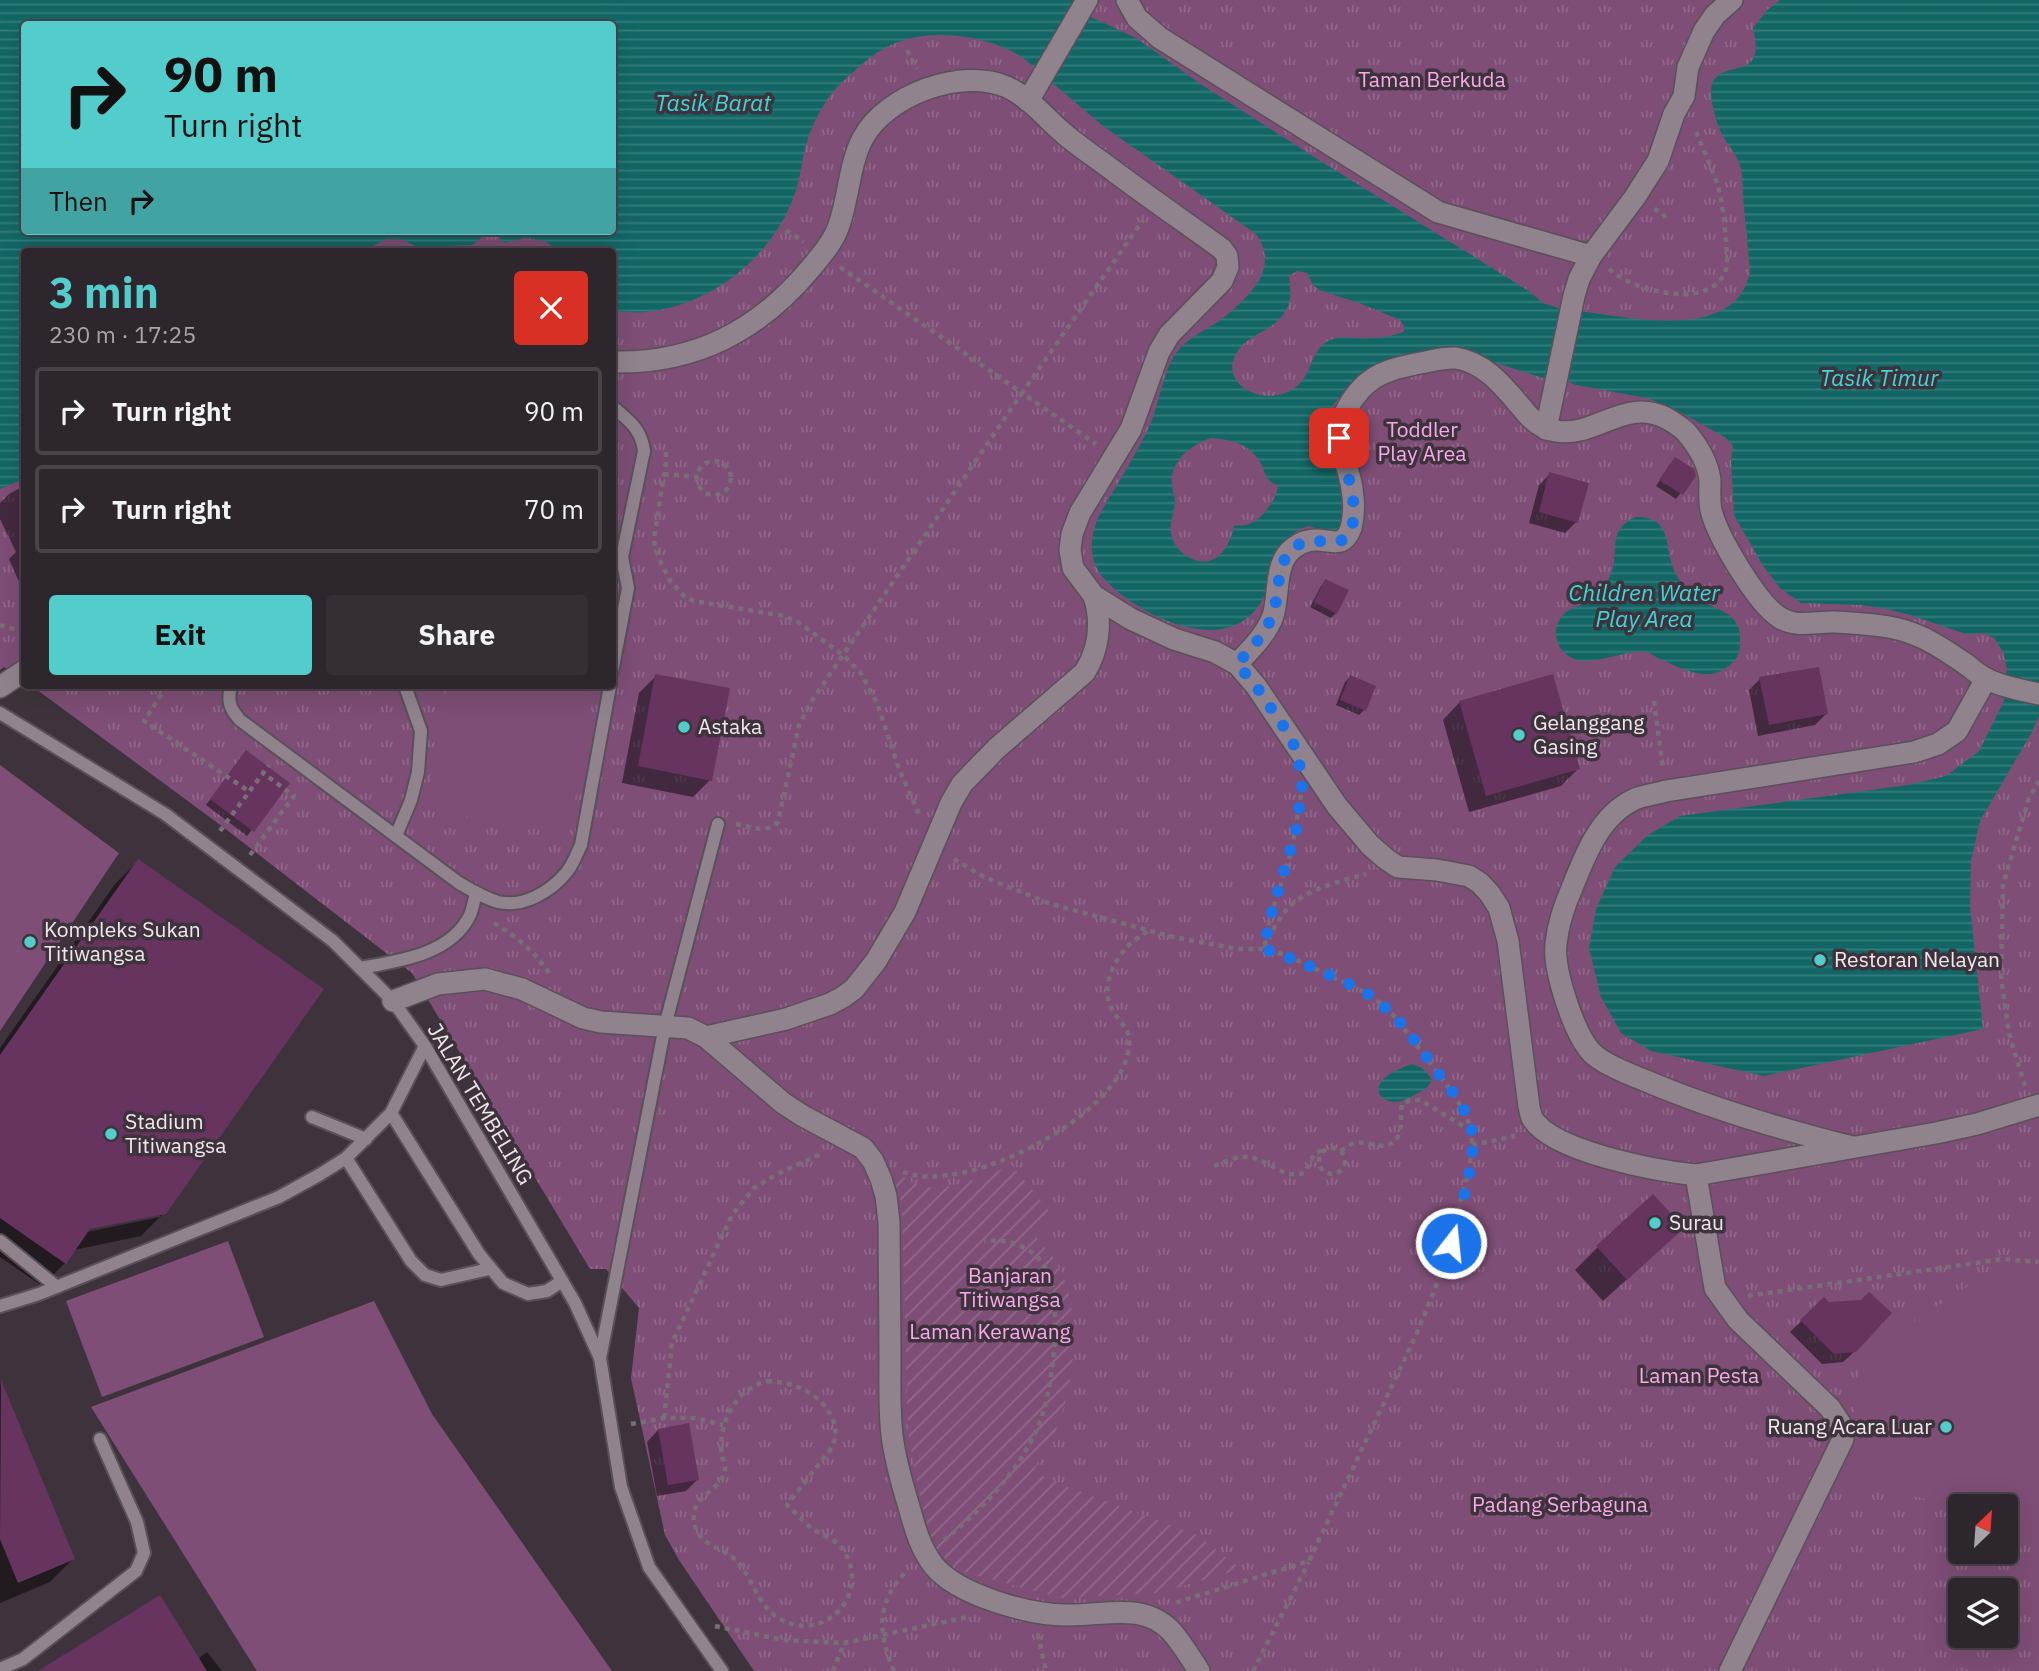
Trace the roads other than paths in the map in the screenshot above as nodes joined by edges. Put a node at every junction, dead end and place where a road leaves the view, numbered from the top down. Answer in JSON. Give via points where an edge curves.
{"nodes":[{"id":1,"x":1087,"y":0,"type":"edge"},
{"id":2,"x":1127,"y":0,"type":"edge"},
{"id":3,"x":1732,"y":0,"type":"edge"},
{"id":4,"x":1028,"y":100,"type":"junction"},
{"id":5,"x":1591,"y":256,"type":"junction"},
{"id":6,"x":616,"y":362,"type":"edge"},
{"id":7,"x":616,"y":410,"type":"edge"},
{"id":8,"x":1546,"y":429,"type":"junction"},
{"id":9,"x":618,"y":566,"type":"edge"},
{"id":10,"x":1094,"y":596,"type":"junction"},
{"id":11,"x":616,"y":651,"type":"edge"},
{"id":12,"x":1237,"y":664,"type":"junction"},
{"id":13,"x":21,"y":673,"type":"edge"},
{"id":14,"x":1986,"y":679,"type":"junction"},
{"id":15,"x":2,"y":683,"type":"edge"},
{"id":16,"x":230,"y":689,"type":"edge"},
{"id":17,"x":406,"y":689,"type":"edge"},
{"id":18,"x":609,"y":689,"type":"edge"},
{"id":19,"x":2038,"y":694,"type":"edge"},
{"id":20,"x":0,"y":713,"type":"edge"},
{"id":21,"x":724,"y":823,"type":"road end"},
{"id":22,"x":396,"y":836,"type":"junction"},
{"id":23,"x":476,"y":893,"type":"junction"},
{"id":24,"x":360,"y":968,"type":"junction"},
{"id":25,"x":393,"y":1000,"type":"junction"},
{"id":26,"x":665,"y":1026,"type":"junction"},
{"id":27,"x":706,"y":1037,"type":"junction"},
{"id":28,"x":425,"y":1046,"type":"junction"},
{"id":29,"x":2036,"y":1103,"type":"edge"},
{"id":30,"x":391,"y":1113,"type":"junction"},
{"id":31,"x":312,"y":1117,"type":"dead end"},
{"id":32,"x":366,"y":1139,"type":"junction"},
{"id":33,"x":1852,"y":1147,"type":"junction"},
{"id":34,"x":346,"y":1157,"type":"junction"},
{"id":35,"x":1696,"y":1175,"type":"junction"},
{"id":36,"x":0,"y":1241,"type":"edge"},
{"id":37,"x":489,"y":1269,"type":"junction"},
{"id":38,"x":562,"y":1281,"type":"junction"},
{"id":39,"x":57,"y":1287,"type":"junction"},
{"id":40,"x":0,"y":1306,"type":"edge"},
{"id":41,"x":600,"y":1358,"type":"junction"},
{"id":42,"x":100,"y":1439,"type":"dead end"},
{"id":43,"x":0,"y":1669,"type":"edge"},
{"id":44,"x":722,"y":1671,"type":"edge"},
{"id":45,"x":1199,"y":1671,"type":"edge"},
{"id":46,"x":1730,"y":1671,"type":"edge"}],
"edges":[{"from":1,"to":4,"type":"street"},
{"from":2,"to":5,"type":"street","via":[[1137,18],[1160,38],[1438,212]]},
{"from":3,"to":5,"type":"street","via":[[1704,31],[1688,67],[1684,96],[1648,178]]},
{"from":4,"to":6,"type":"street","via":[[1006,87],[955,81],[901,101],[877,119],[863,138],[839,227],[822,255],[768,310],[713,345],[648,360]]},
{"from":4,"to":10,"type":"street","via":[[1068,137],[1227,256],[1226,274],[1217,288],[1169,335],[1159,352],[1131,429],[1080,513],[1072,534],[1073,568]]},
{"from":5,"to":8,"type":"street","via":[[1574,296]]},
{"from":7,"to":9,"type":"lane","via":[[636,428],[644,451]]},
{"from":8,"to":12,"type":"street","via":[[1492,374],[1455,358],[1392,369],[1364,386],[1348,408],[1339,438],[1353,496],[1349,532],[1338,543],[1316,540],[1291,550],[1282,566],[1268,627]]},
{"from":8,"to":14,"type":"street","via":[[1571,432],[1632,412],[1669,420],[1685,430],[1706,463],[1719,531],[1745,577],[1779,618],[1791,623],[1863,624],[1913,633]]},
{"from":9,"to":11,"type":"lane","via":[[628,587]]},
{"from":10,"to":12,"type":"street","via":[[1150,629]]},
{"from":10,"to":27,"type":"street","via":[[1099,628],[1093,660],[962,784],[905,912],[854,989],[830,1004],[786,1019]]},
{"from":12,"to":35,"type":"street","via":[[1370,845],[1398,867],[1469,876],[1490,894],[1499,908],[1508,942],[1533,1119],[1584,1152]]},
{"from":13,"to":15,"type":"street"},
{"from":14,"to":19,"type":"street"},
{"from":14,"to":33,"type":"street","via":[[1957,731],[1938,744],[1914,752],[1636,799],[1613,812],[1597,834],[1561,914],[1555,947],[1561,981],[1574,1025],[1593,1054],[1678,1094],[1773,1127]]},
{"from":16,"to":22,"type":"lane","via":[[228,701],[240,720]]},
{"from":17,"to":22,"type":"lane","via":[[421,731],[418,772]]},
{"from":18,"to":23,"type":"lane","via":[[574,861],[552,886],[527,900],[500,902]]},
{"from":20,"to":24,"type":"lane","name":"JALAN TEMBELING","via":[[165,814],[333,941]]},
{"from":21,"to":26,"type":"lane"},
{"from":22,"to":23,"type":"lane"},
{"from":23,"to":24,"type":"lane","via":[[471,914],[436,949]]},
{"from":24,"to":25,"type":"lane","name":"JALAN TEMBELING"},
{"from":25,"to":26,"type":"street","via":[[438,984],[485,979],[522,989],[583,1018]]},
{"from":25,"to":28,"type":"lane","name":"JALAN TEMBELING"},
{"from":26,"to":27,"type":"street","via":[[688,1028]]},
{"from":26,"to":41,"type":"lane"},
{"from":27,"to":45,"type":"street","via":[[783,1102],[863,1148],[881,1179],[889,1222],[892,1432],[917,1536],[936,1568],[983,1596],[1018,1608],[1067,1615],[1127,1612],[1154,1617],[1170,1630]]},
{"from":28,"to":30,"type":"lane"},
{"from":28,"to":38,"type":"lane","name":"JALAN TEMBELING"},
{"from":29,"to":33,"type":"street","via":[[1967,1126]]},
{"from":30,"to":32,"type":"lane"},
{"from":30,"to":37,"type":"lane"},
{"from":31,"to":32,"type":"lane"},
{"from":32,"to":34,"type":"lane"},
{"from":33,"to":35,"type":"street"},
{"from":34,"to":37,"type":"lane","via":[[411,1261],[425,1275],[441,1280]]},
{"from":34,"to":39,"type":"lane","via":[[279,1197]]},
{"from":35,"to":46,"type":"street","via":[[1715,1288],[1738,1320],[1830,1408],[1843,1439]]},
{"from":36,"to":39,"type":"lane"},
{"from":37,"to":38,"type":"lane","via":[[503,1283],[528,1294],[547,1291]]},
{"from":38,"to":41,"type":"lane","name":"JALAN TEMBELING"},
{"from":39,"to":40,"type":"lane"},
{"from":41,"to":44,"type":"lane","name":"JALAN TEMBELING","via":[[621,1487],[649,1567]]},
{"from":42,"to":43,"type":"lane","via":[[137,1522],[144,1553],[136,1571],[23,1659]]}]}
